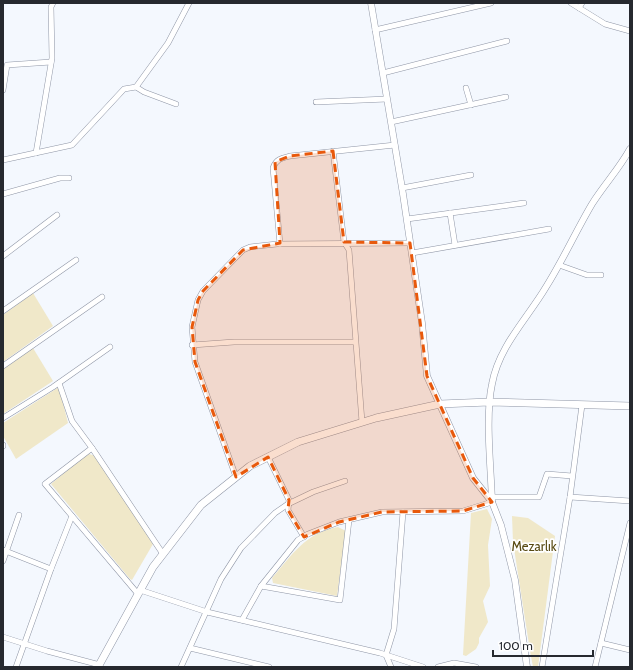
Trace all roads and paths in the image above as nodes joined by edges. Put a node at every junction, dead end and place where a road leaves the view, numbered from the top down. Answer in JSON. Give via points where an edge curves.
{"nodes":[{"id":1,"x":53,"y":3,"type":"edge"},
{"id":2,"x":189,"y":3,"type":"edge"},
{"id":3,"x":371,"y":3,"type":"edge"},
{"id":4,"x":491,"y":3,"type":"edge"},
{"id":5,"x":571,"y":3,"type":"edge"},
{"id":6,"x":582,"y":3,"type":"edge"},
{"id":7,"x":579,"y":8,"type":"junction"},
{"id":8,"x":375,"y":30,"type":"junction"},
{"id":9,"x":630,"y":31,"type":"edge"},
{"id":10,"x":507,"y":41,"type":"dead end"},
{"id":11,"x":51,"y":62,"type":"junction"},
{"id":12,"x":383,"y":74,"type":"junction"},
{"id":13,"x":136,"y":87,"type":"junction"},
{"id":14,"x":466,"y":88,"type":"dead end"},
{"id":15,"x":3,"y":90,"type":"edge"},
{"id":16,"x":506,"y":97,"type":"dead end"},
{"id":17,"x":387,"y":99,"type":"junction"},
{"id":18,"x":316,"y":102,"type":"dead end"},
{"id":19,"x":176,"y":104,"type":"dead end"},
{"id":20,"x":470,"y":105,"type":"junction"},
{"id":21,"x":391,"y":122,"type":"junction"},
{"id":22,"x":395,"y":145,"type":"junction"},
{"id":23,"x":630,"y":149,"type":"edge"},
{"id":24,"x":333,"y":151,"type":"junction"},
{"id":25,"x":36,"y":153,"type":"junction"},
{"id":26,"x":3,"y":160,"type":"edge"},
{"id":27,"x":471,"y":175,"type":"dead end"},
{"id":28,"x":69,"y":178,"type":"dead end"},
{"id":29,"x":402,"y":188,"type":"junction"},
{"id":30,"x":3,"y":194,"type":"edge"},
{"id":31,"x":524,"y":203,"type":"dead end"},
{"id":32,"x":450,"y":213,"type":"junction"},
{"id":33,"x":58,"y":215,"type":"dead end"},
{"id":34,"x":407,"y":219,"type":"junction"},
{"id":35,"x":549,"y":229,"type":"dead end"},
{"id":36,"x":344,"y":242,"type":"junction"},
{"id":37,"x":410,"y":243,"type":"junction"},
{"id":38,"x":280,"y":244,"type":"junction"},
{"id":39,"x":455,"y":245,"type":"junction"},
{"id":40,"x":412,"y":253,"type":"junction"},
{"id":41,"x":3,"y":256,"type":"edge"},
{"id":42,"x":76,"y":260,"type":"dead end"},
{"id":43,"x":559,"y":265,"type":"junction"},
{"id":44,"x":601,"y":275,"type":"dead end"},
{"id":45,"x":102,"y":297,"type":"dead end"},
{"id":46,"x":3,"y":311,"type":"edge"},
{"id":47,"x":355,"y":342,"type":"junction"},
{"id":48,"x":192,"y":345,"type":"junction"},
{"id":49,"x":110,"y":347,"type":"dead end"},
{"id":50,"x":3,"y":366,"type":"edge"},
{"id":51,"x":59,"y":383,"type":"junction"},
{"id":52,"x":489,"y":402,"type":"junction"},
{"id":53,"x":440,"y":404,"type":"junction"},
{"id":54,"x":582,"y":405,"type":"junction"},
{"id":55,"x":630,"y":406,"type":"edge"},
{"id":56,"x":3,"y":418,"type":"edge"},
{"id":57,"x":362,"y":422,"type":"junction"},
{"id":58,"x":92,"y":448,"type":"junction"},
{"id":59,"x":268,"y":457,"type":"junction"},
{"id":60,"x":572,"y":476,"type":"junction"},
{"id":61,"x":236,"y":477,"type":"junction"},
{"id":62,"x":345,"y":481,"type":"dead end"},
{"id":63,"x":570,"y":497,"type":"junction"},
{"id":64,"x":492,"y":500,"type":"junction"},
{"id":65,"x":630,"y":501,"type":"edge"},
{"id":66,"x":288,"y":504,"type":"junction"},
{"id":67,"x":403,"y":512,"type":"junction"},
{"id":68,"x":19,"y":515,"type":"dead end"},
{"id":69,"x":72,"y":516,"type":"junction"},
{"id":70,"x":349,"y":520,"type":"junction"},
{"id":71,"x":630,"y":523,"type":"edge"},
{"id":72,"x":304,"y":537,"type":"junction"},
{"id":73,"x":5,"y":551,"type":"edge"},
{"id":74,"x":163,"y":554,"type":"junction"},
{"id":75,"x":3,"y":560,"type":"edge"},
{"id":76,"x":51,"y":569,"type":"junction"},
{"id":77,"x":261,"y":586,"type":"junction"},
{"id":78,"x":139,"y":592,"type":"junction"},
{"id":79,"x":207,"y":612,"type":"junction"},
{"id":80,"x":242,"y":620,"type":"junction"},
{"id":81,"x":3,"y":637,"type":"edge"},
{"id":82,"x":601,"y":643,"type":"junction"},
{"id":83,"x":24,"y":644,"type":"junction"},
{"id":84,"x":190,"y":648,"type":"junction"},
{"id":85,"x":630,"y":650,"type":"edge"},
{"id":86,"x":386,"y":654,"type":"junction"},
{"id":87,"x":99,"y":666,"type":"edge"},
{"id":88,"x":16,"y":667,"type":"edge"},
{"id":89,"x":181,"y":667,"type":"edge"},
{"id":90,"x":269,"y":667,"type":"edge"},
{"id":91,"x":391,"y":667,"type":"edge"},
{"id":92,"x":422,"y":667,"type":"edge"},
{"id":93,"x":438,"y":667,"type":"edge"},
{"id":94,"x":476,"y":667,"type":"edge"},
{"id":95,"x":527,"y":667,"type":"edge"},
{"id":96,"x":542,"y":667,"type":"edge"},
{"id":97,"x":595,"y":667,"type":"edge"}],
"edges":[{"from":1,"to":11,"type":"street"},
{"from":2,"to":13,"type":"street","via":[[168,43]]},
{"from":3,"to":8,"type":"street"},
{"from":4,"to":8,"type":"street"},
{"from":5,"to":7,"type":"street"},
{"from":6,"to":7,"type":"street"},
{"from":7,"to":9,"type":"street","via":[[605,24]]},
{"from":8,"to":12,"type":"street"},
{"from":10,"to":12,"type":"street"},
{"from":11,"to":15,"type":"street","via":[[7,65]]},
{"from":11,"to":25,"type":"street"},
{"from":12,"to":17,"type":"street"},
{"from":13,"to":19,"type":"street"},
{"from":13,"to":25,"type":"street","via":[[124,89],[72,145]]},
{"from":14,"to":20,"type":"street"},
{"from":16,"to":20,"type":"street"},
{"from":17,"to":18,"type":"street"},
{"from":17,"to":21,"type":"street"},
{"from":20,"to":21,"type":"street"},
{"from":21,"to":22,"type":"street"},
{"from":22,"to":24,"type":"street"},
{"from":22,"to":29,"type":"street"},
{"from":23,"to":43,"type":"street","via":[[617,172],[593,204]]},
{"from":24,"to":36,"type":"street"},
{"from":24,"to":38,"type":"street","via":[[290,156],[274,162]]},
{"from":25,"to":26,"type":"street"},
{"from":27,"to":29,"type":"street"},
{"from":28,"to":30,"type":"street","via":[[60,178]]},
{"from":29,"to":34,"type":"street"},
{"from":31,"to":32,"type":"street"},
{"from":32,"to":34,"type":"street"},
{"from":32,"to":39,"type":"street"},
{"from":33,"to":41,"type":"street"},
{"from":34,"to":37,"type":"street"},
{"from":35,"to":39,"type":"street"},
{"from":36,"to":37,"type":"street"},
{"from":36,"to":38,"type":"street"},
{"from":36,"to":47,"type":"street","via":[[349,250]]},
{"from":37,"to":40,"type":"street"},
{"from":38,"to":48,"type":"street","via":[[243,250],[203,291],[195,310]]},
{"from":39,"to":40,"type":"street"},
{"from":40,"to":53,"type":"street","via":[[427,376]]},
{"from":42,"to":46,"type":"street"},
{"from":43,"to":44,"type":"street","via":[[587,275]]},
{"from":43,"to":52,"type":"street","via":[[499,358]]},
{"from":45,"to":50,"type":"street"},
{"from":47,"to":48,"type":"street","via":[[234,342]]},
{"from":47,"to":57,"type":"street"},
{"from":48,"to":61,"type":"street","via":[[195,362]]},
{"from":49,"to":51,"type":"street"},
{"from":51,"to":56,"type":"street"},
{"from":51,"to":58,"type":"street","via":[[72,421]]},
{"from":52,"to":53,"type":"main road"},
{"from":52,"to":54,"type":"main road"},
{"from":52,"to":64,"type":"street"},
{"from":53,"to":57,"type":"main road"},
{"from":53,"to":64,"type":"street","via":[[473,478]]},
{"from":54,"to":55,"type":"main road"},
{"from":54,"to":60,"type":"street"},
{"from":57,"to":59,"type":"main road","via":[[298,442]]},
{"from":58,"to":69,"type":"street","via":[[45,484]]},
{"from":58,"to":74,"type":"street"},
{"from":59,"to":61,"type":"main road"},
{"from":59,"to":66,"type":"street","via":[[289,500]]},
{"from":60,"to":63,"type":"street"},
{"from":60,"to":64,"type":"street","via":[[547,474],[539,497]]},
{"from":61,"to":74,"type":"main road","via":[[200,505]]},
{"from":62,"to":66,"type":"street"},
{"from":63,"to":65,"type":"street"},
{"from":63,"to":96,"type":"street"},
{"from":64,"to":67,"type":"street","via":[[463,511]]},
{"from":64,"to":95,"type":"street","via":[[515,580]]},
{"from":66,"to":72,"type":"street","via":[[288,510]]},
{"from":66,"to":79,"type":"street","via":[[275,513],[242,548],[221,579]]},
{"from":67,"to":70,"type":"street","via":[[382,512]]},
{"from":67,"to":86,"type":"street","via":[[394,629]]},
{"from":68,"to":73,"type":"street"},
{"from":69,"to":76,"type":"street"},
{"from":69,"to":78,"type":"street"},
{"from":70,"to":72,"type":"street"},
{"from":70,"to":77,"type":"street","via":[[340,600]]},
{"from":71,"to":82,"type":"street"},
{"from":72,"to":77,"type":"street","via":[[298,540]]},
{"from":73,"to":75,"type":"street"},
{"from":73,"to":76,"type":"street"},
{"from":74,"to":78,"type":"main road"},
{"from":76,"to":83,"type":"street"},
{"from":77,"to":80,"type":"street"},
{"from":78,"to":79,"type":"street"},
{"from":78,"to":87,"type":"main road"},
{"from":79,"to":80,"type":"street"},
{"from":79,"to":84,"type":"street"},
{"from":80,"to":86,"type":"street"},
{"from":81,"to":83,"type":"street"},
{"from":82,"to":85,"type":"street"},
{"from":82,"to":97,"type":"street"},
{"from":83,"to":87,"type":"street"},
{"from":83,"to":88,"type":"street"},
{"from":84,"to":89,"type":"street"},
{"from":84,"to":90,"type":"street"},
{"from":86,"to":91,"type":"street"},
{"from":86,"to":92,"type":"street"},
{"from":93,"to":94,"type":"street","via":[[454,663]]}]}
